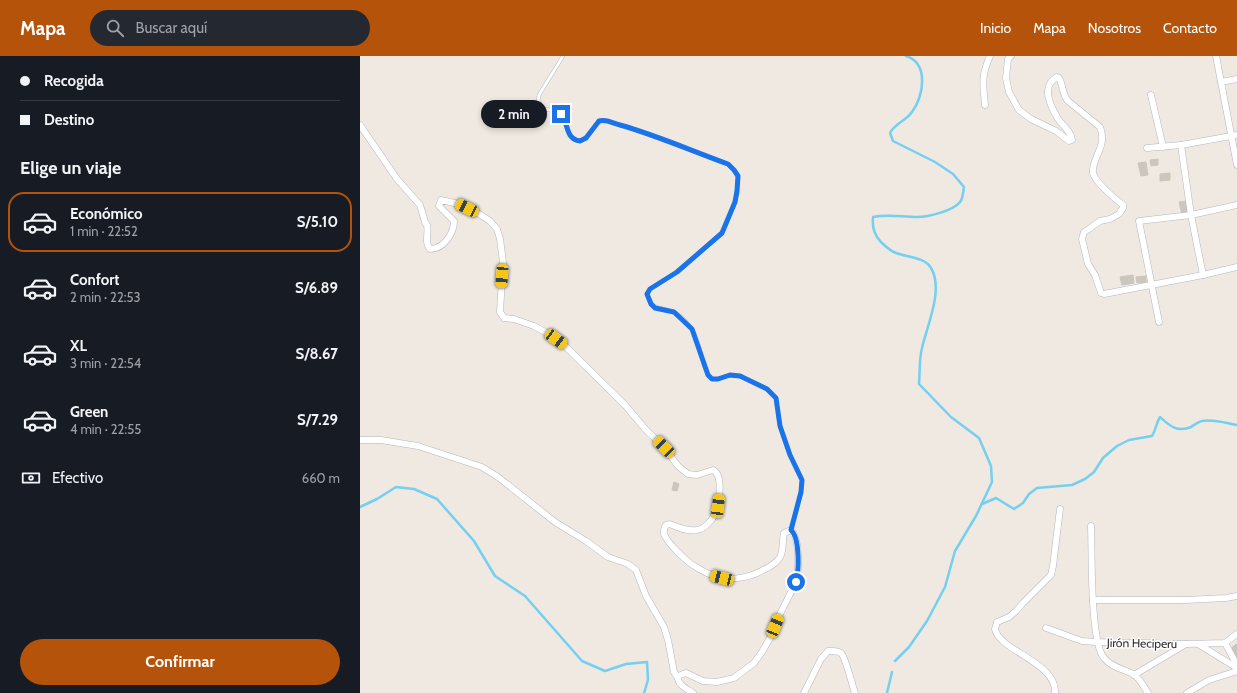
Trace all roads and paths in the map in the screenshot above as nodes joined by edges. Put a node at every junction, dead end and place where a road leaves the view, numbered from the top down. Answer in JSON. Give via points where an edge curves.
{"nodes":[{"id":1,"x":564,"y":56,"type":"edge"},
{"id":2,"x":990,"y":56,"type":"edge"},
{"id":3,"x":1011,"y":56,"type":"edge"},
{"id":4,"x":1216,"y":56,"type":"edge"},
{"id":5,"x":1237,"y":79,"type":"edge"},
{"id":6,"x":1221,"y":82,"type":"junction"},
{"id":7,"x":1151,"y":95,"type":"dead end"},
{"id":8,"x":986,"y":105,"type":"dead end"},
{"id":9,"x":360,"y":125,"type":"edge"},
{"id":10,"x":1234,"y":136,"type":"edge"},
{"id":11,"x":1181,"y":145,"type":"junction"},
{"id":12,"x":1163,"y":147,"type":"junction"},
{"id":13,"x":1147,"y":148,"type":"dead end"},
{"id":14,"x":1237,"y":165,"type":"edge"},
{"id":15,"x":1237,"y":205,"type":"edge"},
{"id":16,"x":1191,"y":215,"type":"junction"},
{"id":17,"x":1237,"y":267,"type":"edge"},
{"id":18,"x":1203,"y":275,"type":"junction"},
{"id":19,"x":1151,"y":286,"type":"junction"},
{"id":20,"x":1159,"y":322,"type":"dead end"},
{"id":21,"x":360,"y":440,"type":"edge"},
{"id":22,"x":1060,"y":509,"type":"dead end"},
{"id":23,"x":1092,"y":526,"type":"dead end"},
{"id":24,"x":791,"y":530,"type":"junction"},
{"id":25,"x":1237,"y":596,"type":"edge"},
{"id":26,"x":1093,"y":600,"type":"junction"},
{"id":27,"x":1046,"y":628,"type":"dead end"},
{"id":28,"x":1237,"y":634,"type":"edge"},
{"id":29,"x":1097,"y":642,"type":"junction"},
{"id":30,"x":1225,"y":643,"type":"junction"},
{"id":31,"x":1186,"y":644,"type":"junction"},
{"id":32,"x":1198,"y":644,"type":"junction"},
{"id":33,"x":1237,"y":668,"type":"edge"},
{"id":34,"x":1134,"y":675,"type":"junction"},
{"id":35,"x":678,"y":678,"type":"junction"},
{"id":36,"x":693,"y":693,"type":"edge"},
{"id":37,"x":804,"y":693,"type":"edge"},
{"id":38,"x":855,"y":693,"type":"edge"},
{"id":39,"x":1055,"y":693,"type":"edge"},
{"id":40,"x":1148,"y":693,"type":"edge"},
{"id":41,"x":1187,"y":693,"type":"edge"}],
"edges":[{"from":1,"to":24,"type":"lane","via":[[538,95],[538,101],[542,109],[561,114],[569,135],[575,140],[586,138],[599,121],[604,120],[728,164],[738,176],[735,202],[722,233],[647,294],[655,308],[674,312],[692,329],[708,375],[712,379],[730,375],[740,376],[767,389],[776,398],[780,426],[802,480]]},
{"from":2,"to":8,"type":"street","via":[[982,80]]},
{"from":3,"to":19,"type":"street","via":[[1006,72],[1007,84],[1012,100],[1023,114],[1056,131],[1069,141],[1072,140],[1048,97],[1049,85],[1056,77],[1059,78],[1068,101],[1100,127],[1102,132],[1100,150],[1093,171],[1100,185],[1123,205],[1123,208],[1119,214],[1089,228],[1084,232],[1082,239],[1088,264],[1095,275],[1100,292],[1104,294]]},
{"from":4,"to":6,"type":"street"},
{"from":5,"to":6,"type":"street"},
{"from":6,"to":10,"type":"street"},
{"from":7,"to":12,"type":"street"},
{"from":9,"to":24,"type":"street","via":[[397,180],[420,205],[428,225],[427,242],[430,249],[439,247],[447,240],[453,228],[454,221],[439,206],[441,200],[459,204],[490,221],[497,229],[500,239],[503,262],[500,312],[504,318],[534,326],[564,344],[625,405],[688,474],[697,475],[713,470],[719,476],[718,506],[715,516],[709,523],[697,530],[669,524],[664,529],[664,534],[682,556],[711,575],[737,579],[758,573],[776,562],[781,556],[784,533]]},
{"from":10,"to":11,"type":"street"},
{"from":10,"to":14,"type":"street"},
{"from":11,"to":12,"type":"street"},
{"from":11,"to":16,"type":"street"},
{"from":12,"to":13,"type":"street"},
{"from":15,"to":16,"type":"street"},
{"from":16,"to":18,"type":"street"},
{"from":16,"to":19,"type":"street","via":[[1139,221]]},
{"from":17,"to":18,"type":"street"},
{"from":18,"to":19,"type":"street"},
{"from":19,"to":20,"type":"street"},
{"from":21,"to":35,"type":"street","via":[[381,440],[418,446],[482,467],[555,522],[608,557],[628,564],[636,570],[646,596],[664,627],[674,672]]},
{"from":22,"to":39,"type":"street","via":[[1051,575],[1016,611],[997,622],[994,629],[1005,643],[1031,659],[1046,674],[1054,685]]},
{"from":23,"to":26,"type":"street"},
{"from":24,"to":35,"type":"street","via":[[795,536],[798,575],[794,588],[754,663],[728,680],[703,681],[686,673]]},
{"from":25,"to":26,"type":"street","via":[[1185,600]]},
{"from":26,"to":29,"type":"street"},
{"from":27,"to":29,"type":"street","name":"Jirón Heciperu","via":[[1082,641]]},
{"from":28,"to":30,"type":"street"},
{"from":29,"to":31,"type":"street","name":"Jirón Heciperu"},
{"from":29,"to":34,"type":"street","via":[[1104,658],[1117,668]]},
{"from":30,"to":32,"type":"street","name":"Jirón Heciperu"},
{"from":30,"to":33,"type":"street"},
{"from":31,"to":32,"type":"street","name":"Jirón Heciperu"},
{"from":31,"to":34,"type":"street"},
{"from":32,"to":33,"type":"street"},
{"from":33,"to":41,"type":"street"},
{"from":34,"to":40,"type":"street"},
{"from":35,"to":36,"type":"street","via":[[680,684]]},
{"from":37,"to":38,"type":"street","via":[[821,659],[828,651],[839,652],[844,657]]}]}
